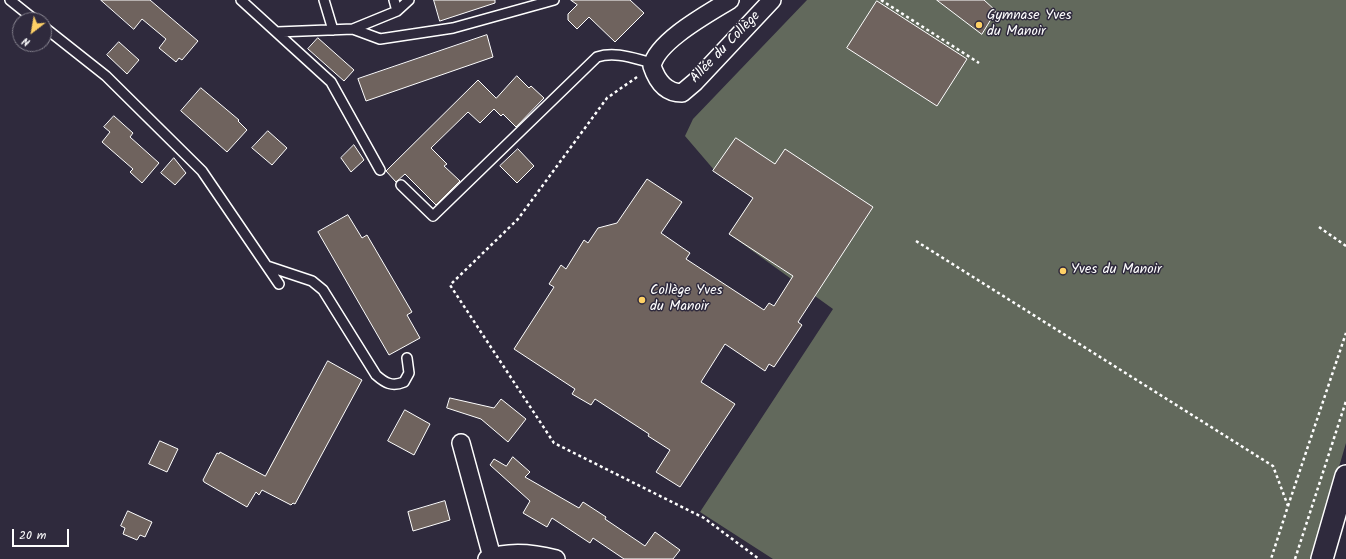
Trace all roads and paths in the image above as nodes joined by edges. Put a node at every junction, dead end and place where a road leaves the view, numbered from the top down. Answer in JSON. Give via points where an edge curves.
{"nodes":[{"id":1,"x":10,"y":0,"type":"edge"},
{"id":2,"x":241,"y":0,"type":"edge"},
{"id":3,"x":324,"y":0,"type":"edge"},
{"id":4,"x":394,"y":0,"type":"edge"},
{"id":5,"x":409,"y":0,"type":"edge"},
{"id":6,"x":554,"y":0,"type":"edge"},
{"id":7,"x":730,"y":0,"type":"edge"},
{"id":8,"x":772,"y":0,"type":"edge"},
{"id":9,"x":881,"y":0,"type":"edge"},
{"id":10,"x":397,"y":11,"type":"junction"},
{"id":11,"x":26,"y":12,"type":"edge"},
{"id":12,"x":353,"y":29,"type":"junction"},
{"id":13,"x":333,"y":30,"type":"junction"},
{"id":14,"x":277,"y":32,"type":"junction"},
{"id":15,"x":52,"y":33,"type":"edge"},
{"id":16,"x":979,"y":63,"type":"dead end"},
{"id":17,"x":653,"y":65,"type":"junction"},
{"id":18,"x":380,"y":170,"type":"dead end"},
{"id":19,"x":401,"y":185,"type":"dead end"},
{"id":20,"x":1319,"y":227,"type":"dead end"},
{"id":21,"x":916,"y":241,"type":"dead end"},
{"id":22,"x":1346,"y":246,"type":"edge"},
{"id":23,"x":267,"y":266,"type":"junction"},
{"id":24,"x":279,"y":284,"type":"dead end"},
{"id":25,"x":1346,"y":333,"type":"edge"},
{"id":26,"x":406,"y":358,"type":"dead end"},
{"id":27,"x":1346,"y":401,"type":"edge"},
{"id":28,"x":461,"y":443,"type":"dead end"},
{"id":29,"x":1346,"y":476,"type":"edge"},
{"id":30,"x":1288,"y":506,"type":"junction"},
{"id":31,"x":489,"y":558,"type":"edge"},
{"id":32,"x":556,"y":559,"type":"edge"},
{"id":33,"x":759,"y":559,"type":"edge"},
{"id":34,"x":1271,"y":559,"type":"edge"},
{"id":35,"x":1295,"y":559,"type":"edge"},
{"id":36,"x":1322,"y":559,"type":"edge"}],
"edges":[{"from":1,"to":11,"type":"lane"},
{"from":2,"to":14,"type":"lane"},
{"from":3,"to":13,"type":"lane"},
{"from":4,"to":10,"type":"lane"},
{"from":5,"to":10,"type":"lane"},
{"from":6,"to":12,"type":"lane","via":[[446,29],[380,39]]},
{"from":7,"to":17,"type":"street","via":[[684,28],[656,57]]},
{"from":8,"to":17,"type":"street","name":"Allée du Collège","via":[[682,93],[667,90],[655,76]]},
{"from":9,"to":16,"type":"path"},
{"from":10,"to":12,"type":"lane"},
{"from":12,"to":13,"type":"lane"},
{"from":13,"to":14,"type":"lane"},
{"from":14,"to":18,"type":"lane","via":[[330,82]]},
{"from":15,"to":23,"type":"lane","via":[[106,76],[202,171]]},
{"from":17,"to":19,"type":"lane","via":[[624,56],[598,57],[433,216]]},
{"from":17,"to":33,"type":"path","via":[[607,98],[518,219],[450,285],[554,443],[704,518]]},
{"from":20,"to":22,"type":"path"},
{"from":21,"to":30,"type":"path","via":[[1273,466]]},
{"from":23,"to":24,"type":"lane"},
{"from":23,"to":26,"type":"lane","via":[[312,281],[323,290],[381,380],[392,385],[404,382],[409,373]]},
{"from":25,"to":30,"type":"path"},
{"from":27,"to":35,"type":"path"},
{"from":28,"to":31,"type":"street"},
{"from":29,"to":36,"type":"street"},
{"from":30,"to":34,"type":"path"},
{"from":31,"to":32,"type":"street","via":[[531,553]]}]}
